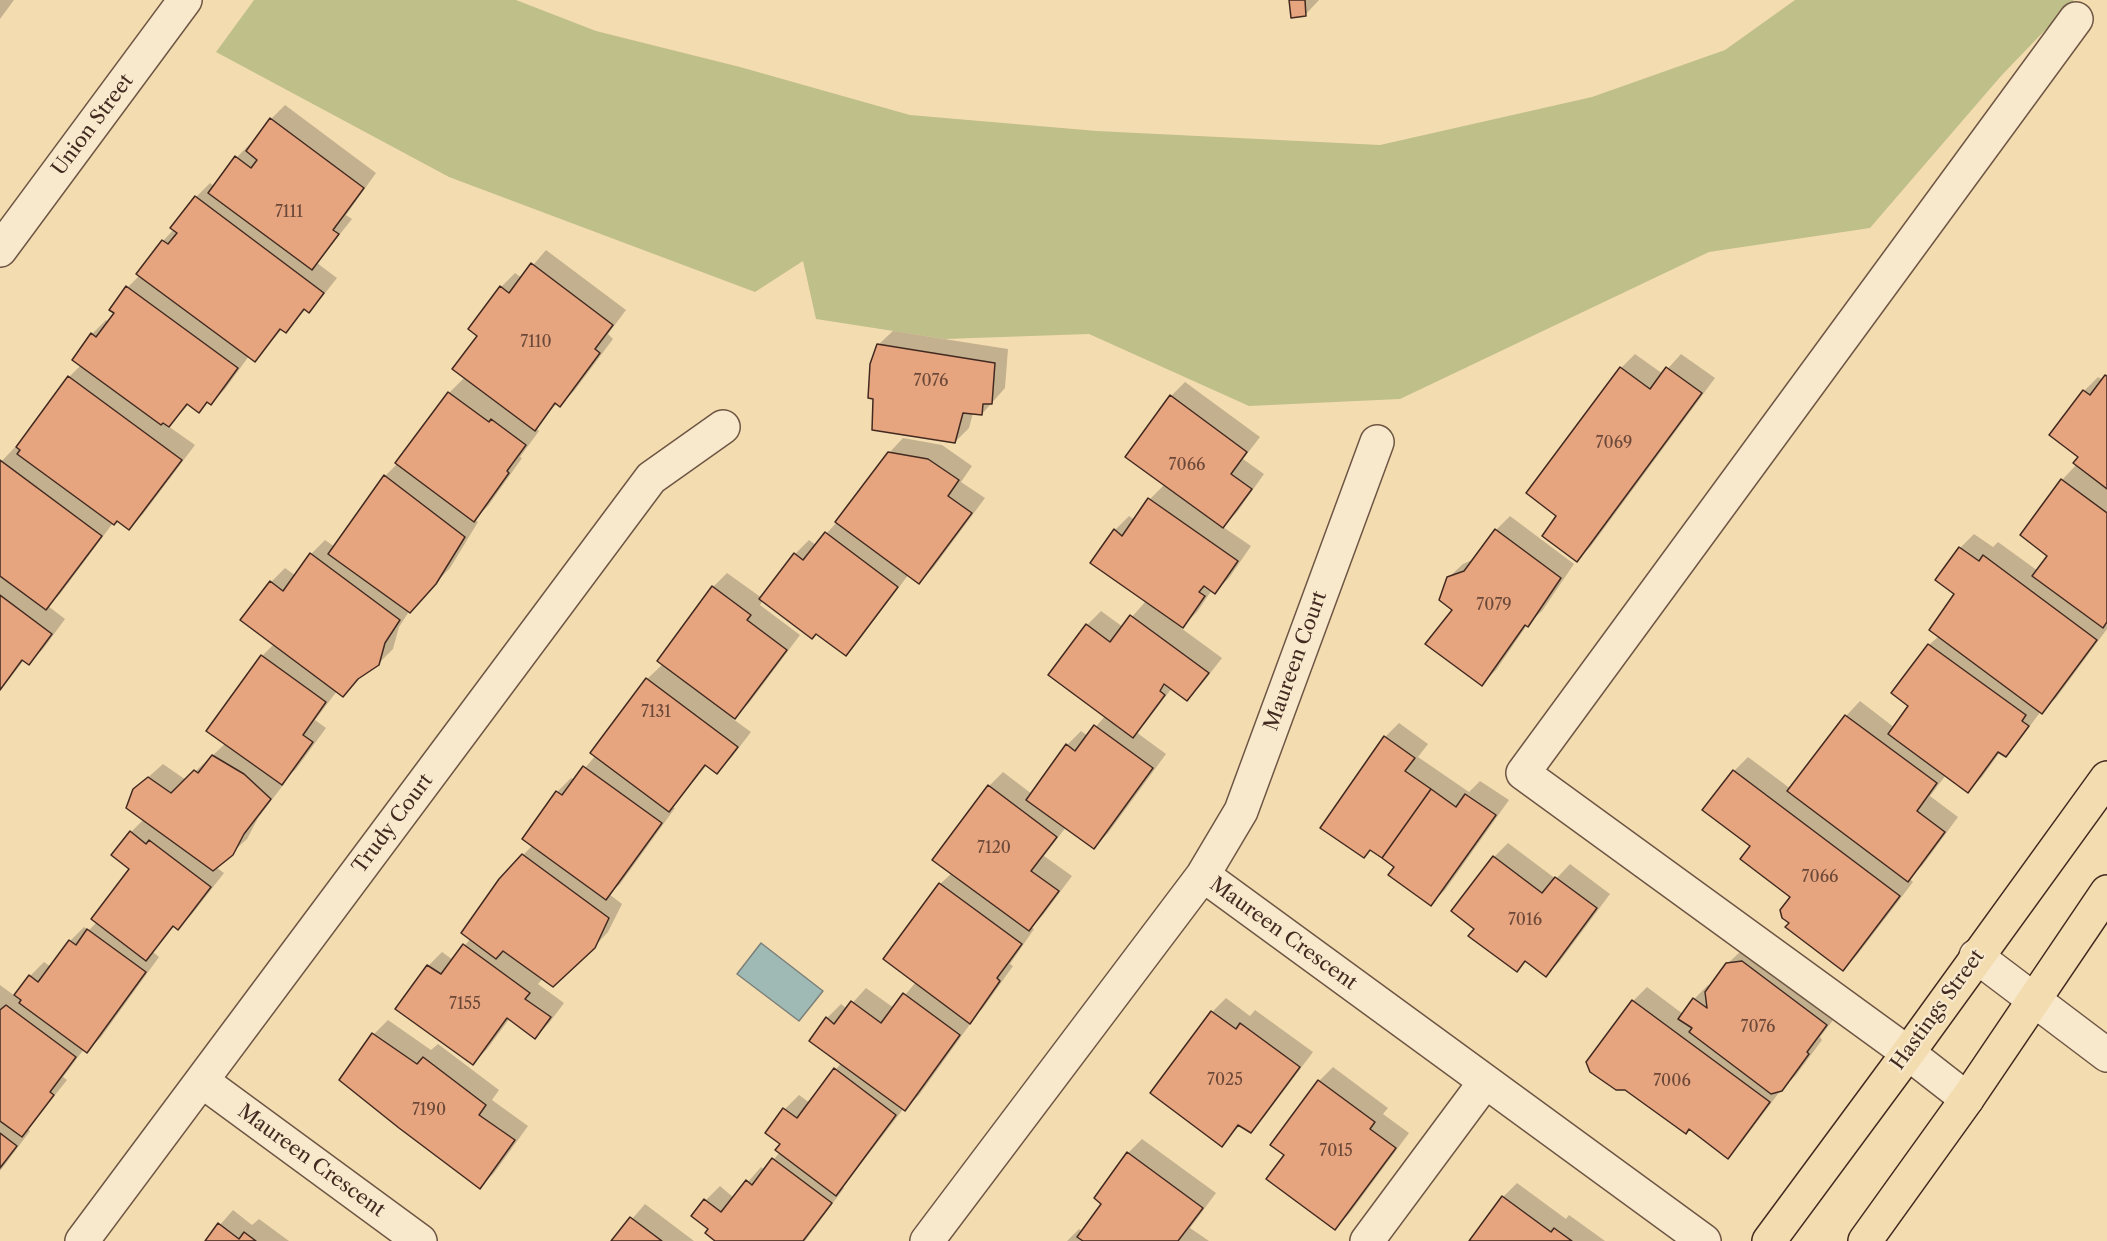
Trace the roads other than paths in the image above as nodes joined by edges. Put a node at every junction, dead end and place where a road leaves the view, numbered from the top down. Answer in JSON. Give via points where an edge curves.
{"nodes":[{"id":1,"x":185,"y":0,"type":"edge"},
{"id":2,"x":2076,"y":19,"type":"dead end"},
{"id":3,"x":0,"y":250,"type":"edge"},
{"id":4,"x":723,"y":427,"type":"dead end"},
{"id":5,"x":1377,"y":442,"type":"dead end"},
{"id":6,"x":2107,"y":778,"type":"edge"},
{"id":7,"x":1203,"y":875,"type":"junction"},
{"id":8,"x":2107,"y":892,"type":"edge"},
{"id":9,"x":1976,"y":956,"type":"junction"},
{"id":10,"x":2035,"y":1000,"type":"junction"},
{"id":11,"x":1908,"y":1053,"type":"junction"},
{"id":12,"x":2107,"y":1054,"type":"edge"},
{"id":13,"x":202,"y":1081,"type":"junction"},
{"id":14,"x":1485,"y":1082,"type":"junction"},
{"id":15,"x":1967,"y":1099,"type":"junction"},
{"id":16,"x":82,"y":1241,"type":"edge"},
{"id":17,"x":420,"y":1241,"type":"edge"},
{"id":18,"x":927,"y":1241,"type":"edge"},
{"id":19,"x":1367,"y":1241,"type":"edge"},
{"id":20,"x":1704,"y":1241,"type":"edge"},
{"id":21,"x":1769,"y":1241,"type":"edge"},
{"id":22,"x":1865,"y":1241,"type":"edge"}],
"edges":[{"from":1,"to":3,"type":"street","name":"Union Street"},
{"from":2,"to":11,"type":"street","via":[[1523,773]]},
{"from":4,"to":13,"type":"street","name":"Trudy Court","via":[[651,478]]},
{"from":5,"to":7,"type":"street","name":"Maureen Court","via":[[1241,811]]},
{"from":6,"to":9,"type":"main road","name":"Hastings Street"},
{"from":7,"to":14,"type":"street","name":"Maureen Crescent"},
{"from":7,"to":18,"type":"street","name":"Maureen Crescent"},
{"from":8,"to":10,"type":"main road"},
{"from":9,"to":10,"type":"street"},
{"from":9,"to":11,"type":"main road","name":"Hastings Street"},
{"from":10,"to":12,"type":"street"},
{"from":10,"to":15,"type":"main road"},
{"from":11,"to":15,"type":"street"},
{"from":11,"to":21,"type":"main road","name":"Hastings Street"},
{"from":13,"to":16,"type":"street","name":"Trudy Court"},
{"from":13,"to":17,"type":"street","name":"Maureen Crescent"},
{"from":14,"to":19,"type":"street"},
{"from":14,"to":20,"type":"street","name":"Maureen Crescent"},
{"from":15,"to":22,"type":"main road"}]}
